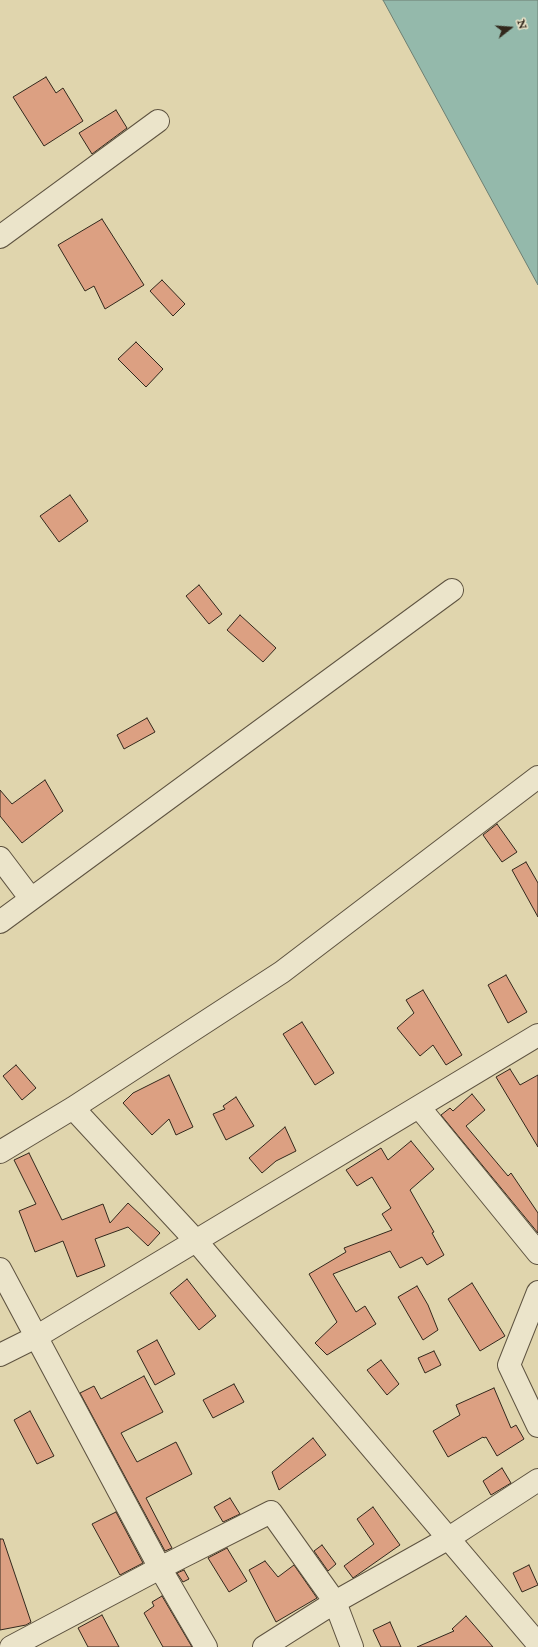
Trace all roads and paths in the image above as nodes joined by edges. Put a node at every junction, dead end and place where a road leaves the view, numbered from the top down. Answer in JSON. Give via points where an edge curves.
{"nodes":[{"id":1,"x":158,"y":121,"type":"dead end"},
{"id":2,"x":0,"y":237,"type":"edge"},
{"id":3,"x":452,"y":590,"type":"dead end"},
{"id":4,"x":538,"y":777,"type":"edge"},
{"id":5,"x":0,"y":858,"type":"edge"},
{"id":6,"x":31,"y":899,"type":"junction"},
{"id":7,"x":0,"y":922,"type":"edge"},
{"id":8,"x":538,"y":1035,"type":"edge"},
{"id":9,"x":419,"y":1107,"type":"junction"},
{"id":10,"x":73,"y":1108,"type":"junction"},
{"id":11,"x":0,"y":1152,"type":"edge"},
{"id":12,"x":197,"y":1242,"type":"junction"},
{"id":13,"x":538,"y":1253,"type":"edge"},
{"id":14,"x":0,"y":1269,"type":"edge"},
{"id":15,"x":538,"y":1292,"type":"edge"},
{"id":16,"x":36,"y":1337,"type":"junction"},
{"id":17,"x":0,"y":1355,"type":"edge"},
{"id":18,"x":538,"y":1426,"type":"edge"},
{"id":19,"x":538,"y":1480,"type":"edge"},
{"id":20,"x":449,"y":1538,"type":"junction"},
{"id":21,"x":160,"y":1568,"type":"junction"},
{"id":22,"x":335,"y":1602,"type":"junction"},
{"id":23,"x":538,"y":1644,"type":"edge"},
{"id":24,"x":11,"y":1647,"type":"edge"},
{"id":25,"x":206,"y":1647,"type":"edge"},
{"id":26,"x":264,"y":1647,"type":"edge"},
{"id":27,"x":352,"y":1647,"type":"edge"}],
"edges":[{"from":1,"to":2,"type":"street"},
{"from":3,"to":6,"type":"street"},
{"from":4,"to":10,"type":"street","via":[[282,972]]},
{"from":5,"to":6,"type":"street"},
{"from":6,"to":7,"type":"street"},
{"from":8,"to":9,"type":"street"},
{"from":9,"to":12,"type":"street"},
{"from":9,"to":13,"type":"street"},
{"from":10,"to":11,"type":"street"},
{"from":10,"to":12,"type":"street"},
{"from":12,"to":16,"type":"street"},
{"from":12,"to":20,"type":"street"},
{"from":14,"to":16,"type":"street"},
{"from":15,"to":18,"type":"street","via":[[509,1365]]},
{"from":16,"to":17,"type":"street"},
{"from":16,"to":21,"type":"street"},
{"from":19,"to":20,"type":"street"},
{"from":20,"to":22,"type":"street"},
{"from":20,"to":23,"type":"street"},
{"from":21,"to":22,"type":"street","via":[[271,1512]]},
{"from":21,"to":24,"type":"street"},
{"from":21,"to":25,"type":"street"},
{"from":22,"to":26,"type":"street"},
{"from":22,"to":27,"type":"street"}]}
